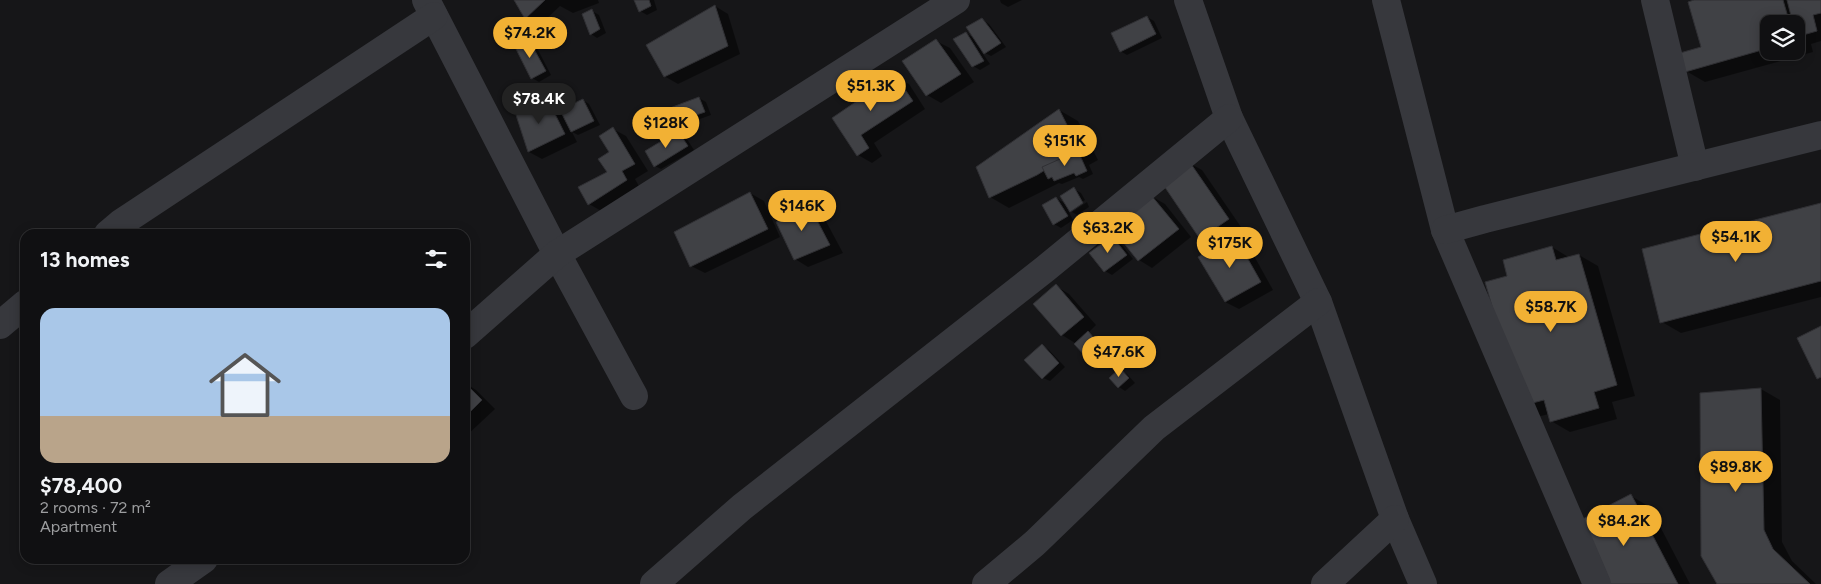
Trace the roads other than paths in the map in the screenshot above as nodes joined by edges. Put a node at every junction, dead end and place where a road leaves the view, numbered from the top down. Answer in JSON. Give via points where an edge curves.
{"nodes":[{"id":1,"x":956,"y":0,"type":"edge"},
{"id":2,"x":1188,"y":0,"type":"edge"},
{"id":3,"x":1386,"y":0,"type":"edge"},
{"id":4,"x":1655,"y":0,"type":"edge"},
{"id":5,"x":430,"y":8,"type":"edge"},
{"id":6,"x":1229,"y":118,"type":"junction"},
{"id":7,"x":1821,"y":135,"type":"edge"},
{"id":8,"x":1695,"y":167,"type":"junction"},
{"id":9,"x":114,"y":229,"type":"edge"},
{"id":10,"x":1445,"y":230,"type":"junction"},
{"id":11,"x":557,"y":254,"type":"junction"},
{"id":12,"x":1318,"y":302,"type":"junction"},
{"id":13,"x":20,"y":308,"type":"edge"},
{"id":14,"x":0,"y":325,"type":"edge"},
{"id":15,"x":470,"y":331,"type":"edge"},
{"id":16,"x":634,"y":396,"type":"dead end"},
{"id":17,"x":1395,"y":519,"type":"junction"},
{"id":18,"x":197,"y":564,"type":"edge"},
{"id":19,"x":169,"y":584,"type":"edge"},
{"id":20,"x":654,"y":584,"type":"edge"},
{"id":21,"x":986,"y":584,"type":"edge"},
{"id":22,"x":1325,"y":584,"type":"edge"},
{"id":23,"x":1424,"y":584,"type":"edge"},
{"id":24,"x":1597,"y":584,"type":"edge"}],
"edges":[{"from":1,"to":11,"type":"street"},
{"from":2,"to":6,"type":"street"},
{"from":3,"to":10,"type":"street"},
{"from":4,"to":8,"type":"street"},
{"from":5,"to":9,"type":"street"},
{"from":5,"to":11,"type":"street"},
{"from":6,"to":12,"type":"street"},
{"from":6,"to":20,"type":"street","via":[[742,507]]},
{"from":7,"to":8,"type":"street"},
{"from":8,"to":10,"type":"street"},
{"from":10,"to":24,"type":"street"},
{"from":11,"to":15,"type":"street"},
{"from":11,"to":16,"type":"street"},
{"from":12,"to":17,"type":"street"},
{"from":12,"to":21,"type":"street","via":[[1154,428],[1035,543]]},
{"from":13,"to":14,"type":"street"},
{"from":17,"to":22,"type":"street"},
{"from":17,"to":23,"type":"street"},
{"from":18,"to":19,"type":"street"}]}
